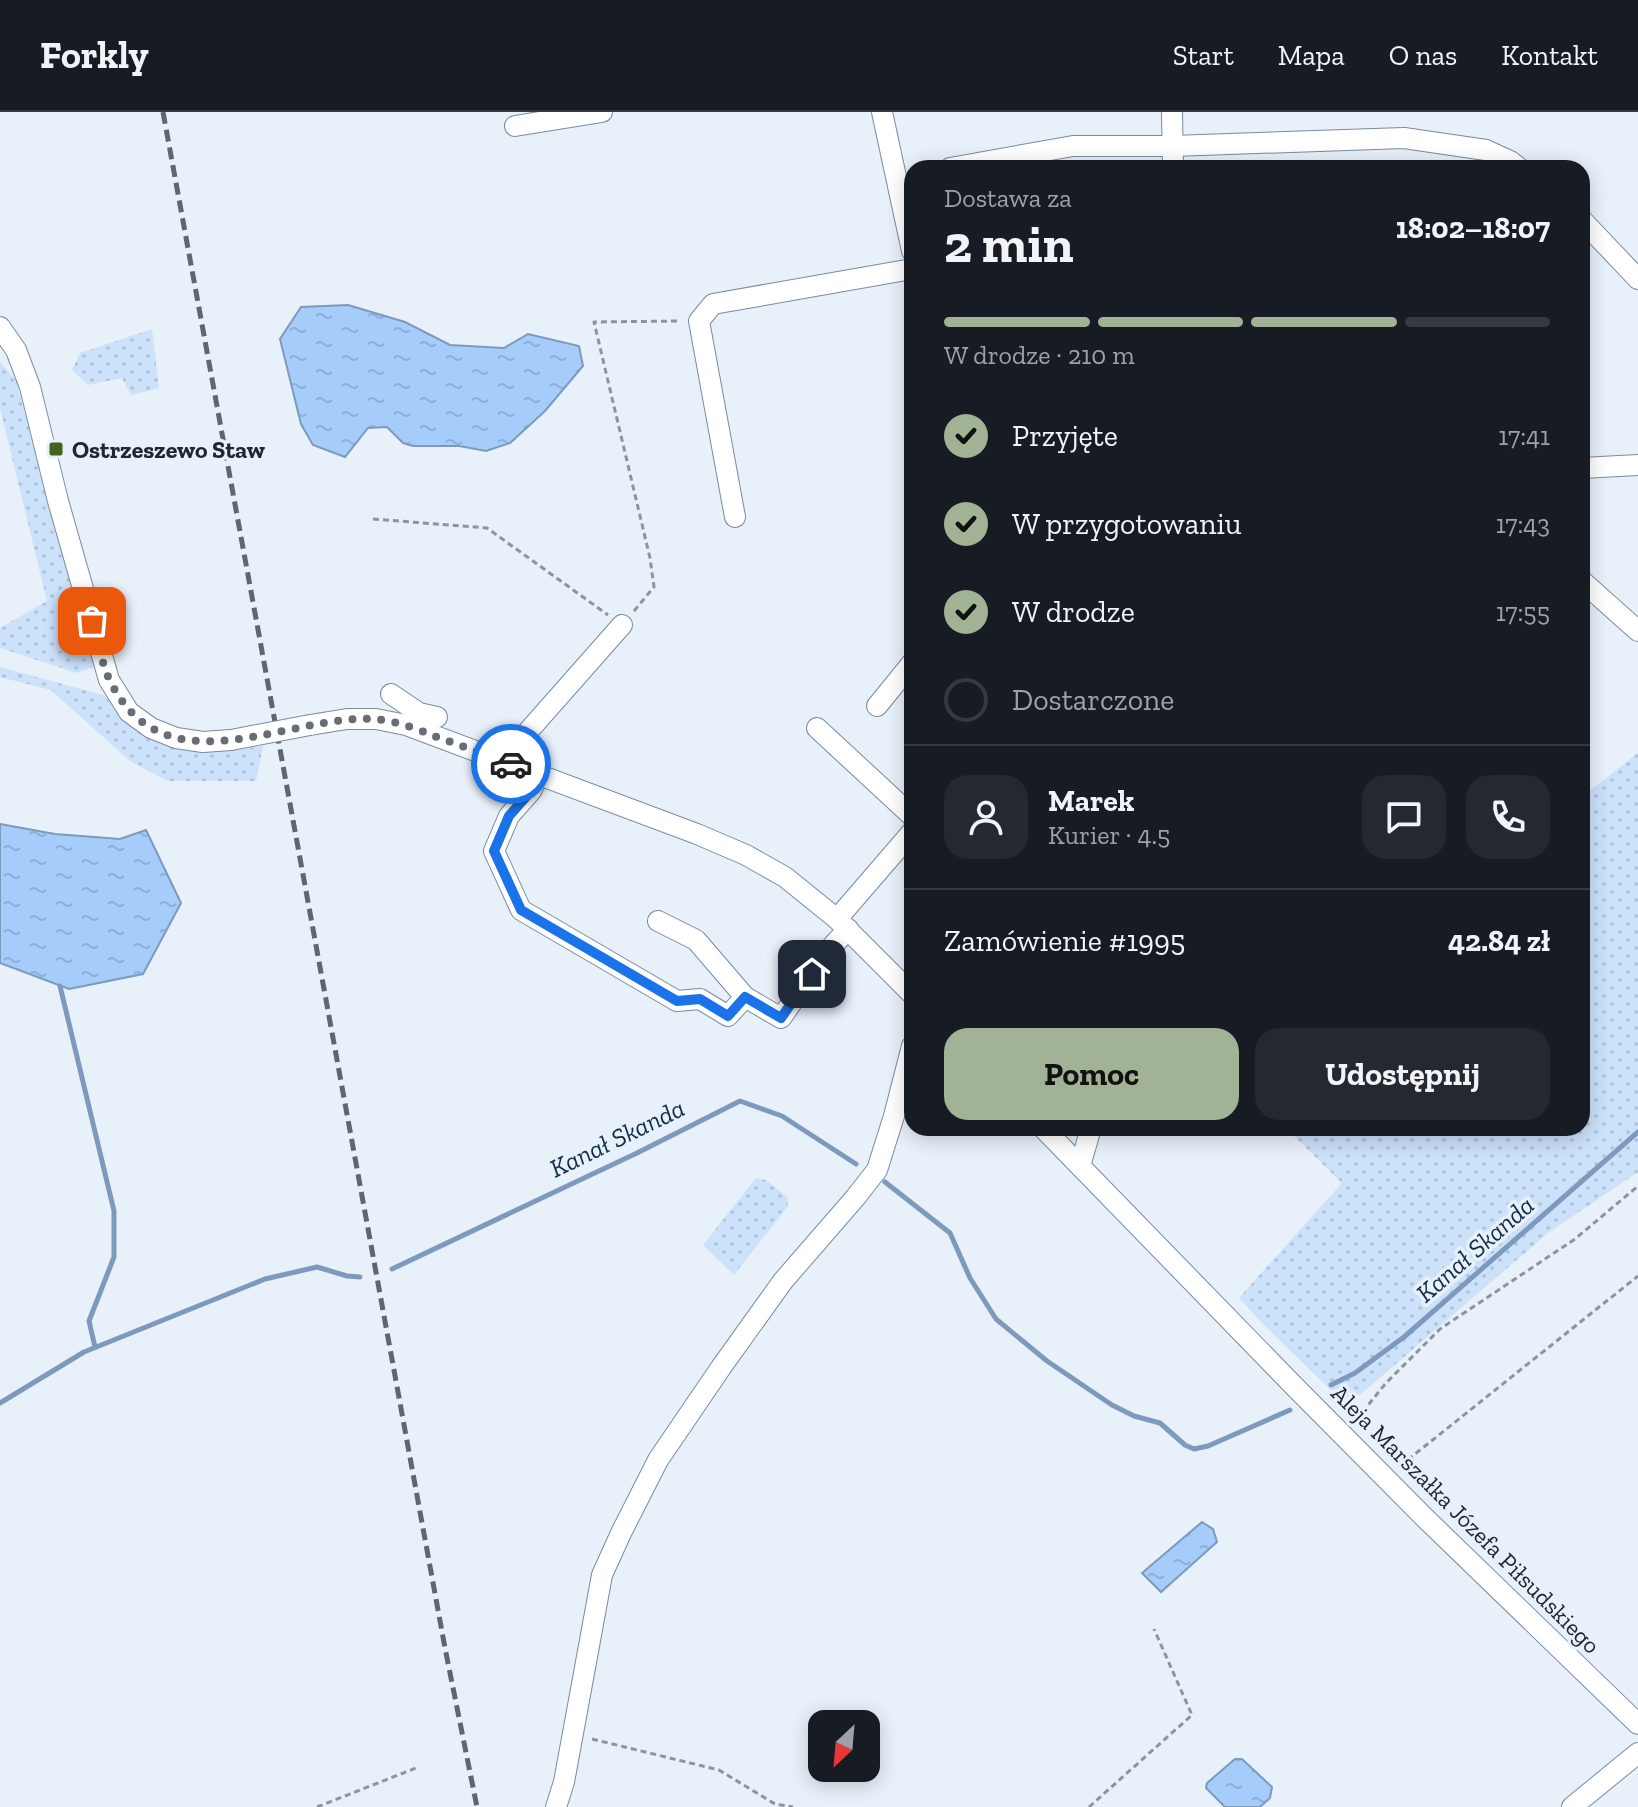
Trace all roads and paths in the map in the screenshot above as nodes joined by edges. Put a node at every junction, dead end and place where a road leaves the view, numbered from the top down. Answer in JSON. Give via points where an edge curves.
{"nodes":[{"id":1,"x":602,"y":112,"type":"edge"},
{"id":2,"x":882,"y":112,"type":"edge"},
{"id":3,"x":1172,"y":112,"type":"edge"},
{"id":4,"x":515,"y":126,"type":"dead end"},
{"id":5,"x":1172,"y":146,"type":"junction"},
{"id":6,"x":995,"y":160,"type":"edge"},
{"id":7,"x":1173,"y":160,"type":"edge"},
{"id":8,"x":1508,"y":160,"type":"edge"},
{"id":9,"x":904,"y":176,"type":"edge"},
{"id":10,"x":1590,"y":228,"type":"edge"},
{"id":11,"x":904,"y":270,"type":"edge"},
{"id":12,"x":1638,"y":279,"type":"edge"},
{"id":13,"x":699,"y":321,"type":"junction"},
{"id":14,"x":0,"y":327,"type":"edge"},
{"id":15,"x":1638,"y":465,"type":"edge"},
{"id":16,"x":1590,"y":468,"type":"edge"},
{"id":17,"x":735,"y":517,"type":"dead end"},
{"id":18,"x":373,"y":519,"type":"dead end"},
{"id":19,"x":1590,"y":588,"type":"edge"},
{"id":20,"x":622,"y":625,"type":"junction"},
{"id":21,"x":1638,"y":631,"type":"edge"},
{"id":22,"x":904,"y":673,"type":"edge"},
{"id":23,"x":391,"y":694,"type":"dead end"},
{"id":24,"x":877,"y":706,"type":"dead end"},
{"id":25,"x":425,"y":720,"type":"junction"},
{"id":26,"x":817,"y":728,"type":"dead end"},
{"id":27,"x":513,"y":765,"type":"junction"},
{"id":28,"x":539,"y":774,"type":"junction"},
{"id":29,"x":904,"y":809,"type":"edge"},
{"id":30,"x":904,"y":843,"type":"edge"},
{"id":31,"x":658,"y":921,"type":"dead end"},
{"id":32,"x":842,"y":924,"type":"junction"},
{"id":33,"x":904,"y":986,"type":"edge"},
{"id":34,"x":745,"y":997,"type":"junction"},
{"id":35,"x":904,"y":1077,"type":"edge"},
{"id":36,"x":1051,"y":1136,"type":"edge"},
{"id":37,"x":1089,"y":1136,"type":"edge"},
{"id":38,"x":1080,"y":1166,"type":"junction"},
{"id":39,"x":1638,"y":1186,"type":"edge"},
{"id":40,"x":1638,"y":1276,"type":"edge"},
{"id":41,"x":1343,"y":1435,"type":"junction"},
{"id":42,"x":1385,"y":1478,"type":"junction"},
{"id":43,"x":1154,"y":1629,"type":"dead end"},
{"id":44,"x":1638,"y":1724,"type":"edge"},
{"id":45,"x":573,"y":1734,"type":"junction"},
{"id":46,"x":1638,"y":1753,"type":"edge"},
{"id":47,"x":416,"y":1768,"type":"dead end"},
{"id":48,"x":317,"y":1807,"type":"edge"},
{"id":49,"x":556,"y":1807,"type":"edge"},
{"id":50,"x":793,"y":1807,"type":"edge"},
{"id":51,"x":1089,"y":1807,"type":"edge"},
{"id":52,"x":1572,"y":1807,"type":"edge"}],
"edges":[{"from":1,"to":4,"type":"street"},
{"from":2,"to":9,"type":"street"},
{"from":3,"to":5,"type":"street"},
{"from":5,"to":6,"type":"street","via":[[1073,146]]},
{"from":5,"to":7,"type":"street"},
{"from":5,"to":8,"type":"street","via":[[1404,138],[1486,150]]},
{"from":10,"to":12,"type":"street"},
{"from":11,"to":13,"type":"street","via":[[713,304]]},
{"from":13,"to":17,"type":"street"},
{"from":13,"to":20,"type":"path","via":[[594,322],[654,587]]},
{"from":14,"to":25,"type":"street","bridge":true,"via":[[16,350],[30,387],[109,680],[129,712],[151,728],[203,742],[347,719],[406,725]]},
{"from":15,"to":16,"type":"street"},
{"from":18,"to":20,"type":"path","via":[[487,528]]},
{"from":19,"to":21,"type":"street"},
{"from":20,"to":27,"type":"street","via":[[524,736]]},
{"from":22,"to":24,"type":"street"},
{"from":23,"to":25,"type":"street"},
{"from":25,"to":27,"type":"street"},
{"from":26,"to":29,"type":"street"},
{"from":27,"to":28,"type":"street"},
{"from":28,"to":32,"type":"street","via":[[746,855],[785,877]]},
{"from":28,"to":34,"type":"street","via":[[509,816],[494,851],[521,910],[677,1001],[700,999],[728,1016]]},
{"from":30,"to":32,"type":"street"},
{"from":31,"to":34,"type":"street","via":[[696,940]]},
{"from":32,"to":33,"type":"street"},
{"from":32,"to":34,"type":"street","via":[[781,1018]]},
{"from":35,"to":45,"type":"street","via":[[877,1170],[783,1281],[658,1460],[602,1575]]},
{"from":36,"to":38,"type":"street","name":"Aleja Marszałka Józefa Piłsudskiego"},
{"from":37,"to":38,"type":"street"},
{"from":38,"to":41,"type":"street","name":"Aleja Marszałka Józefa Piłsudskiego"},
{"from":39,"to":41,"type":"path","via":[[1575,1239],[1440,1329]]},
{"from":40,"to":42,"type":"path"},
{"from":41,"to":42,"type":"street","name":"Aleja Marszałka Józefa Piłsudskiego"},
{"from":42,"to":44,"type":"street","name":"Aleja Marszałka Józefa Piłsudskiego"},
{"from":43,"to":51,"type":"path","via":[[1192,1715]]},
{"from":45,"to":49,"type":"street"},
{"from":45,"to":50,"type":"path","via":[[719,1770],[775,1804]]},
{"from":46,"to":52,"type":"street"},
{"from":47,"to":48,"type":"path"}]}
